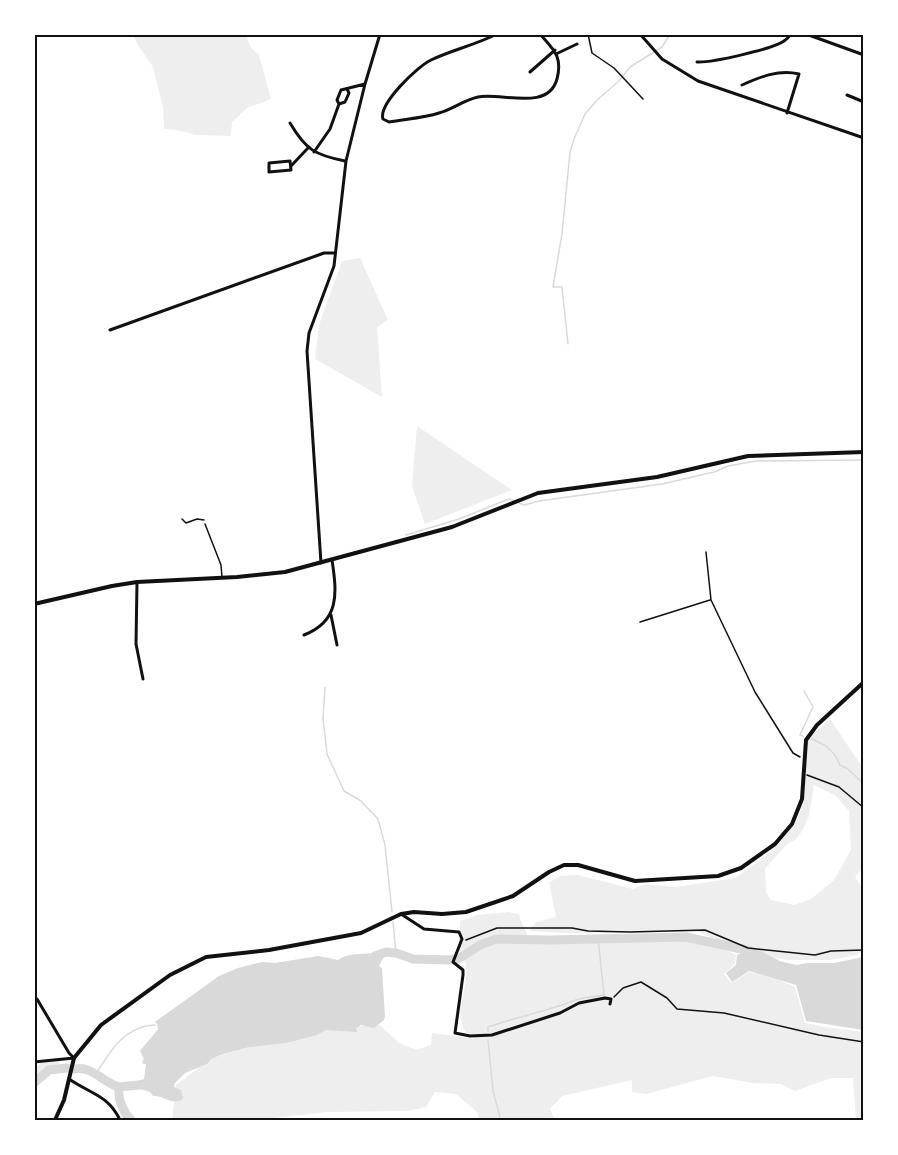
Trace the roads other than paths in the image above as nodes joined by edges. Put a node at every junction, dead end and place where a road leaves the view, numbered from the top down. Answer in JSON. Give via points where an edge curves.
{"nodes":[{"id":1,"x":380,"y":34,"type":"edge"},
{"id":2,"x":497,"y":34,"type":"edge"},
{"id":3,"x":540,"y":34,"type":"edge"},
{"id":4,"x":588,"y":34,"type":"edge"},
{"id":5,"x":640,"y":34,"type":"edge"},
{"id":6,"x":791,"y":34,"type":"edge"},
{"id":7,"x":806,"y":34,"type":"edge"},
{"id":8,"x":577,"y":44,"type":"dead end"},
{"id":9,"x":555,"y":52,"type":"junction"},
{"id":10,"x":863,"y":53,"type":"edge"},
{"id":11,"x":697,"y":62,"type":"dead end"},
{"id":12,"x":530,"y":72,"type":"dead end"},
{"id":13,"x":365,"y":84,"type":"junction"},
{"id":14,"x":742,"y":85,"type":"dead end"},
{"id":15,"x":847,"y":95,"type":"dead end"},
{"id":16,"x":643,"y":99,"type":"dead end"},
{"id":17,"x":864,"y":102,"type":"edge"},
{"id":18,"x":787,"y":113,"type":"junction"},
{"id":19,"x":290,"y":123,"type":"dead end"},
{"id":20,"x":864,"y":138,"type":"edge"},
{"id":21,"x":308,"y":148,"type":"junction"},
{"id":22,"x":314,"y":152,"type":"junction"},
{"id":23,"x":346,"y":161,"type":"junction"},
{"id":24,"x":290,"y":166,"type":"junction"},
{"id":25,"x":335,"y":253,"type":"junction"},
{"id":26,"x":110,"y":330,"type":"dead end"},
{"id":27,"x":864,"y":452,"type":"edge"},
{"id":28,"x":205,"y":524,"type":"road end"},
{"id":29,"x":332,"y":560,"type":"junction"},
{"id":30,"x":321,"y":563,"type":"junction"},
{"id":31,"x":222,"y":578,"type":"junction"},
{"id":32,"x":137,"y":582,"type":"junction"},
{"id":33,"x":34,"y":604,"type":"edge"},
{"id":34,"x":331,"y":615,"type":"junction"},
{"id":35,"x":304,"y":635,"type":"dead end"},
{"id":36,"x":337,"y":645,"type":"dead end"},
{"id":37,"x":144,"y":679,"type":"dead end"},
{"id":38,"x":864,"y":682,"type":"edge"},
{"id":39,"x":401,"y":914,"type":"junction"},
{"id":40,"x":37,"y":999,"type":"dead end"},
{"id":41,"x":610,"y":1004,"type":"dead end"},
{"id":42,"x":74,"y":1058,"type":"junction"},
{"id":43,"x":34,"y":1062,"type":"edge"},
{"id":44,"x":69,"y":1079,"type":"junction"},
{"id":45,"x":55,"y":1120,"type":"edge"},
{"id":46,"x":120,"y":1120,"type":"edge"}],
"edges":[{"from":1,"to":13,"type":"street"},
{"from":2,"to":9,"type":"street","via":[[428,62],[391,96],[384,106],[383,119],[389,122],[440,113],[485,96],[514,99],[548,93],[559,70]]},
{"from":3,"to":9,"type":"street"},
{"from":4,"to":16,"type":"lane","via":[[592,53],[614,68]]},
{"from":5,"to":18,"type":"street","via":[[662,59],[706,85]]},
{"from":6,"to":11,"type":"street","via":[[783,42]]},
{"from":7,"to":10,"type":"street"},
{"from":8,"to":9,"type":"street"},
{"from":9,"to":12,"type":"street"},
{"from":13,"to":22,"type":"street","via":[[347,89],[345,102],[339,104],[330,129]]},
{"from":13,"to":23,"type":"street"},
{"from":14,"to":18,"type":"street","via":[[776,73],[800,74]]},
{"from":15,"to":17,"type":"street"},
{"from":18,"to":20,"type":"street"},
{"from":19,"to":21,"type":"street"},
{"from":21,"to":22,"type":"street"},
{"from":21,"to":24,"type":"street"},
{"from":22,"to":23,"type":"street"},
{"from":23,"to":25,"type":"street"},
{"from":24,"to":24,"type":"street","via":[[290,161],[269,163],[269,172],[291,170]]},
{"from":25,"to":26,"type":"street","via":[[324,253]]},
{"from":25,"to":30,"type":"street","via":[[334,266],[309,333],[307,351]]},
{"from":27,"to":29,"type":"street","via":[[748,456],[657,477],[538,493],[453,527]]},
{"from":28,"to":31,"type":"lane"},
{"from":29,"to":30,"type":"street"},
{"from":29,"to":34,"type":"street","via":[[336,593]]},
{"from":30,"to":31,"type":"street","via":[[263,575]]},
{"from":31,"to":32,"type":"street"},
{"from":32,"to":33,"type":"street"},
{"from":32,"to":37,"type":"street","via":[[136,644]]},
{"from":34,"to":35,"type":"street"},
{"from":34,"to":36,"type":"street"},
{"from":38,"to":39,"type":"street","via":[[806,740],[802,799],[792,824],[775,844],[741,868],[718,876],[635,881],[571,864],[482,908],[456,913]]},
{"from":39,"to":41,"type":"street","via":[[417,926],[459,932],[462,940],[453,962],[463,970],[463,975],[455,1033],[492,1035],[579,1003],[605,998],[611,999]]},
{"from":39,"to":42,"type":"street","via":[[362,933],[199,960],[170,975],[101,1025]]},
{"from":40,"to":42,"type":"street"},
{"from":42,"to":43,"type":"street"},
{"from":42,"to":44,"type":"street"},
{"from":44,"to":45,"type":"street"},
{"from":44,"to":46,"type":"street","via":[[104,1098]]}]}
